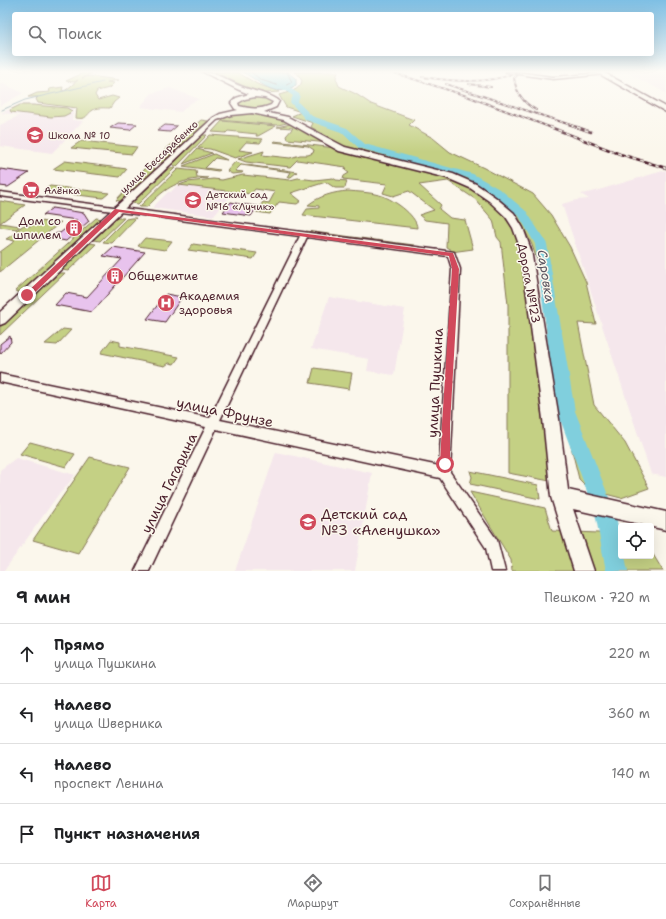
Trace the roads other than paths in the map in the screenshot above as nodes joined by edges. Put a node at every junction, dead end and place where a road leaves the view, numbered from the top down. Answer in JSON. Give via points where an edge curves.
{"nodes":[{"id":1,"x":243,"y":99,"type":"edge"},
{"id":2,"x":273,"y":99,"type":"edge"},
{"id":3,"x":646,"y":99,"type":"edge"},
{"id":4,"x":236,"y":101,"type":"junction"},
{"id":5,"x":276,"y":104,"type":"junction"},
{"id":6,"x":225,"y":108,"type":"junction"},
{"id":7,"x":666,"y":110,"type":"edge"},
{"id":8,"x":249,"y":111,"type":"junction"},
{"id":9,"x":235,"y":112,"type":"junction"},
{"id":10,"x":286,"y":118,"type":"junction"},
{"id":11,"x":215,"y":119,"type":"junction"},
{"id":12,"x":0,"y":194,"type":"edge"},
{"id":13,"x":117,"y":211,"type":"junction"},
{"id":14,"x":304,"y":235,"type":"junction"},
{"id":15,"x":0,"y":320,"type":"edge"},
{"id":16,"x":0,"y":378,"type":"edge"},
{"id":17,"x":213,"y":424,"type":"junction"},
{"id":18,"x":444,"y":473,"type":"junction"},
{"id":19,"x":560,"y":497,"type":"junction"},
{"id":20,"x":666,"y":521,"type":"edge"},
{"id":21,"x":142,"y":571,"type":"edge"},
{"id":22,"x":498,"y":571,"type":"edge"},
{"id":23,"x":584,"y":571,"type":"edge"}],
"edges":[{"from":1,"to":4,"type":"main road","name":"улица Бессарабенко"},
{"from":2,"to":5,"type":"main road"},
{"from":3,"to":7,"type":"main road"},
{"from":4,"to":6,"type":"main road","name":"улица Бессарабенко"},
{"from":4,"to":8,"type":"main road","via":[[236,108]]},
{"from":5,"to":8,"type":"main road","name":"улица Бессарабенко"},
{"from":5,"to":10,"type":"main road","name":"Дорога №123","via":[[278,111]]},
{"from":6,"to":9,"type":"main road","via":[[227,111]]},
{"from":6,"to":11,"type":"main road","name":"улица Бессарабенко","via":[[214,117]]},
{"from":8,"to":9,"type":"main road","name":"улица Бессарабенко"},
{"from":8,"to":10,"type":"main road","name":"Дорога №123"},
{"from":9,"to":11,"type":"main road","name":"улица Бессарабенко"},
{"from":10,"to":19,"type":"main road","name":"Дорога №123","via":[[342,149],[450,176],[492,199],[510,215],[526,250]]},
{"from":11,"to":13,"type":"main road","name":"улица Бессарабенко"},
{"from":12,"to":13,"type":"street"},
{"from":13,"to":14,"type":"street"},
{"from":13,"to":15,"type":"main road","name":"улица Бессарабенко"},
{"from":14,"to":17,"type":"street","name":"улица Гагарина"},
{"from":14,"to":18,"type":"street","name":"улица Пушкина","via":[[451,254],[456,269]]},
{"from":16,"to":17,"type":"street","name":"улица Фрунзе"},
{"from":17,"to":18,"type":"street","name":"улица Фрунзе"},
{"from":17,"to":21,"type":"street","name":"улица Гагарина"},
{"from":18,"to":22,"type":"street","via":[[492,546]]},
{"from":19,"to":20,"type":"main road"},
{"from":19,"to":23,"type":"main road","name":"Дорога №123"}]}
